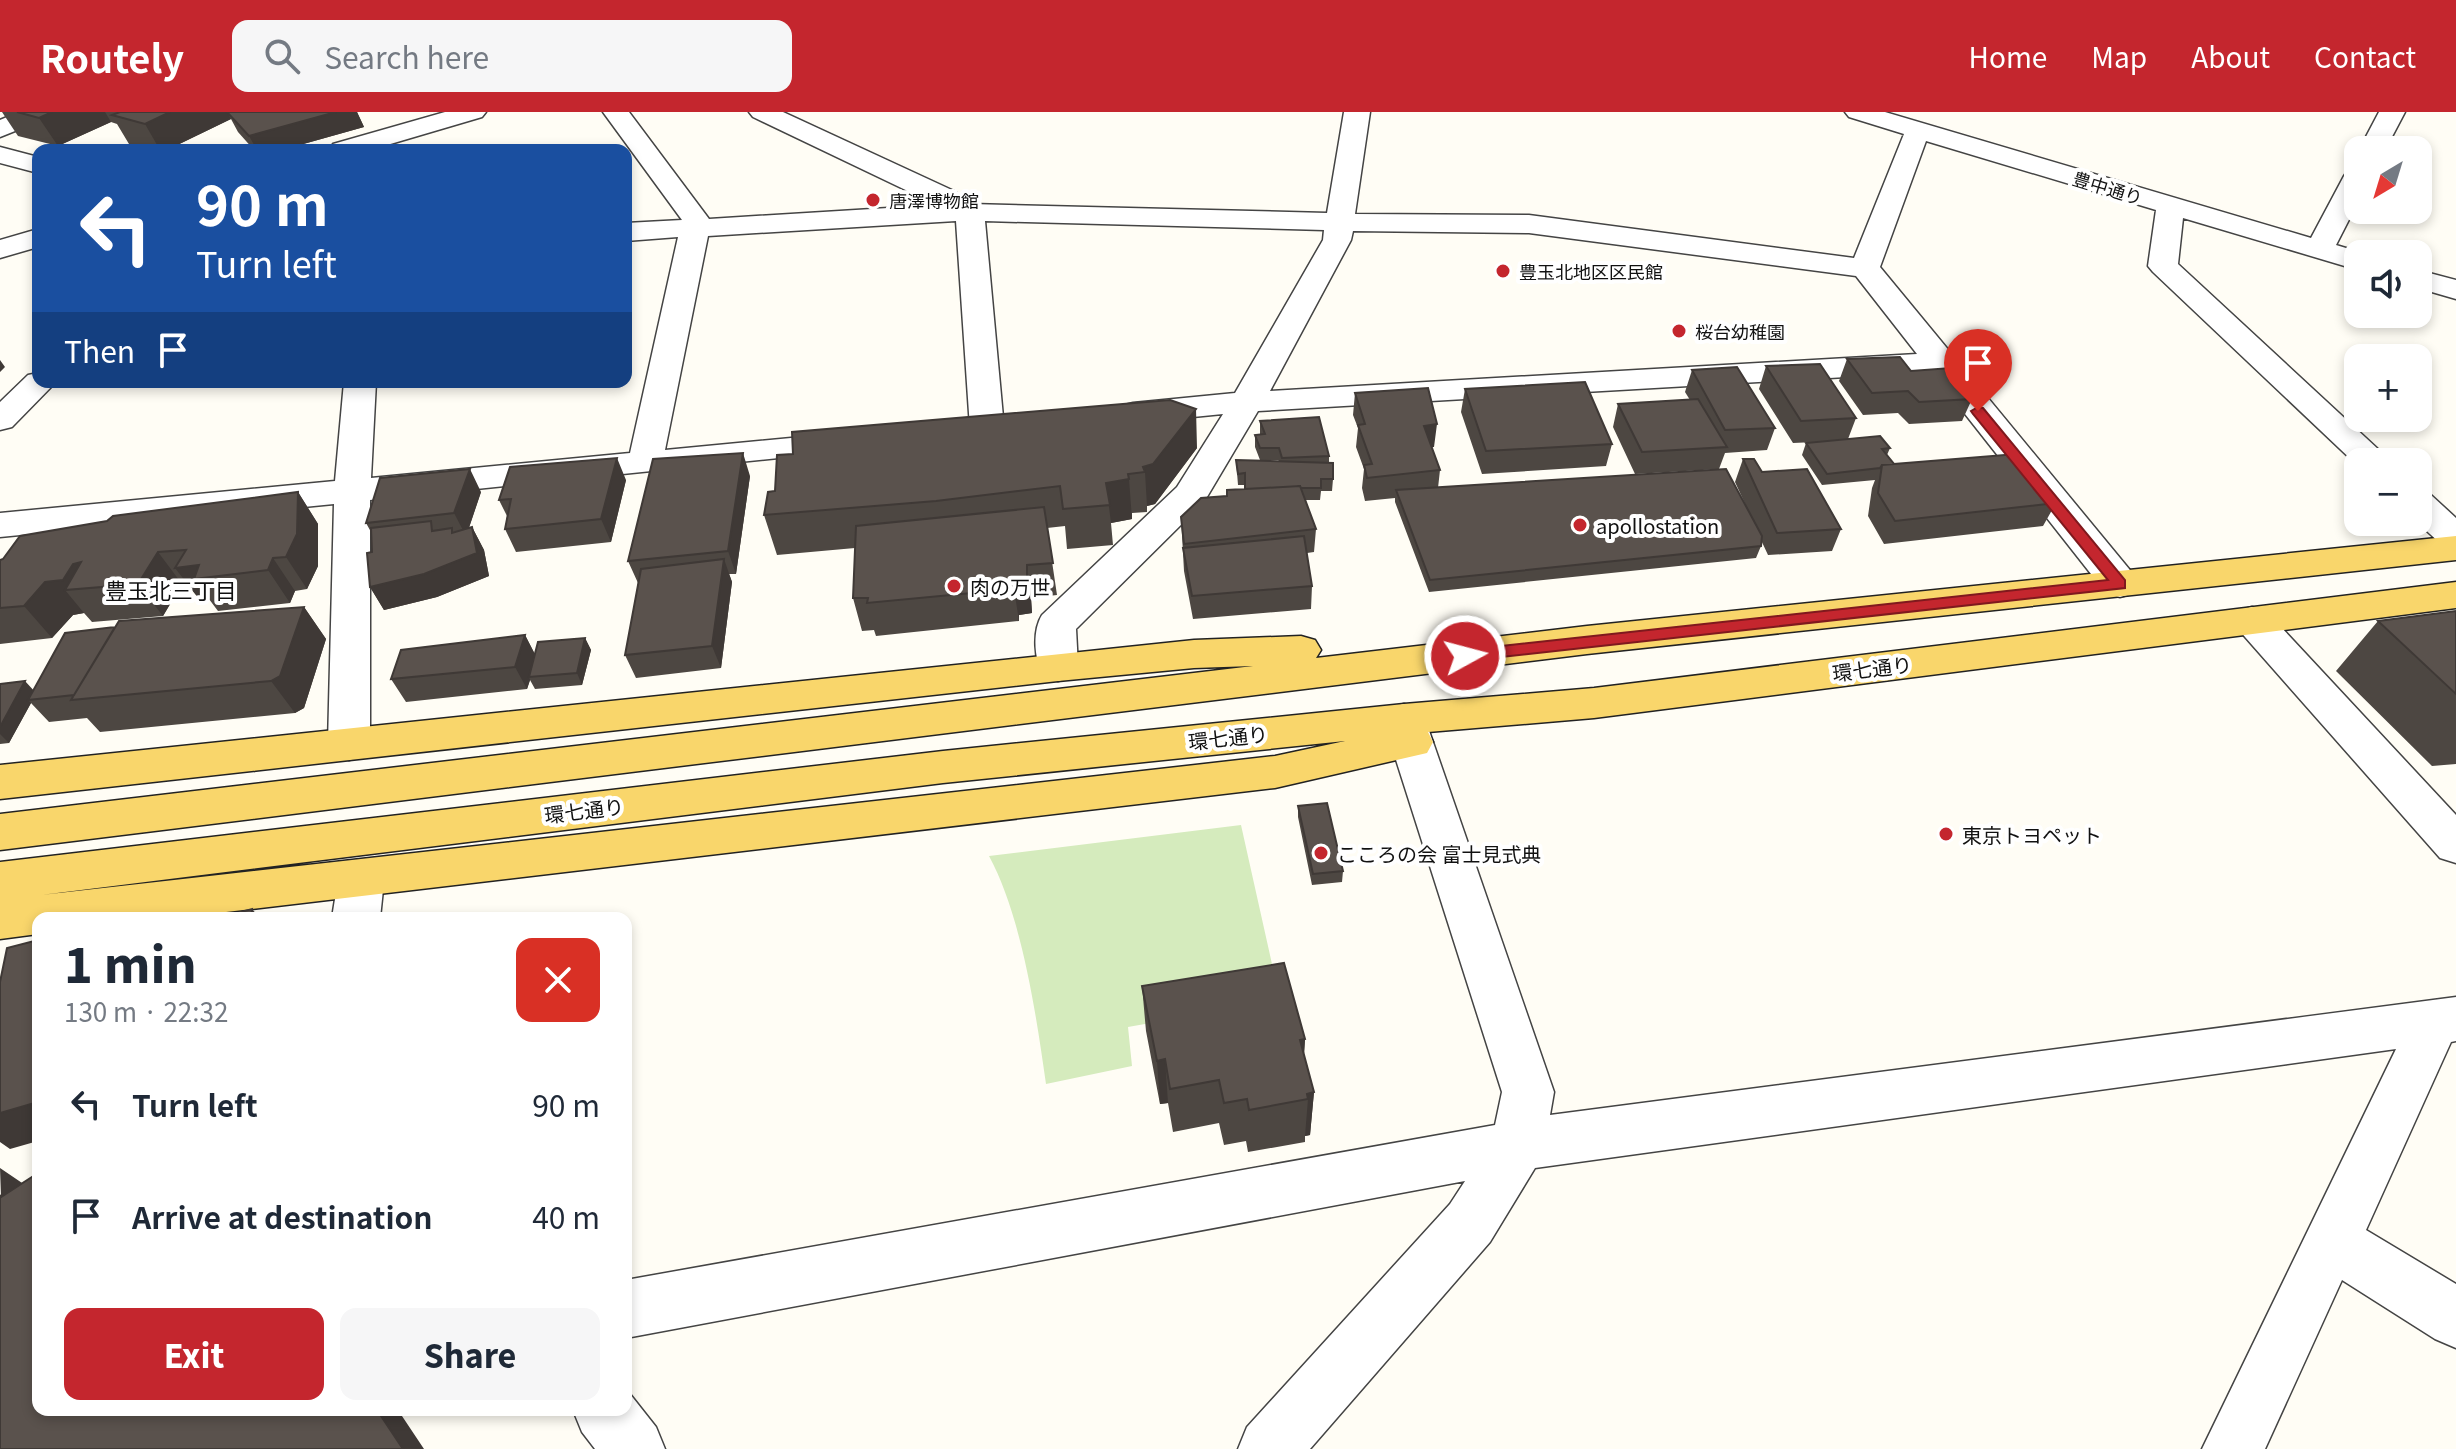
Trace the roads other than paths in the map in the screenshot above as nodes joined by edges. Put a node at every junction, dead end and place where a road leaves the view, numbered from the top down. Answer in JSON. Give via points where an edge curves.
{"nodes":[{"id":1,"x":41,"y":112,"type":"edge"},
{"id":2,"x":473,"y":112,"type":"edge"},
{"id":3,"x":616,"y":112,"type":"edge"},
{"id":4,"x":762,"y":112,"type":"edge"},
{"id":5,"x":1858,"y":112,"type":"edge"},
{"id":6,"x":2392,"y":112,"type":"edge"},
{"id":7,"x":1349,"y":114,"type":"edge"},
{"id":8,"x":0,"y":129,"type":"edge"},
{"id":9,"x":1943,"y":130,"type":"junction"},
{"id":10,"x":2379,"y":136,"type":"edge"},
{"id":11,"x":363,"y":144,"type":"edge"},
{"id":12,"x":0,"y":155,"type":"edge"},
{"id":13,"x":32,"y":163,"type":"edge"},
{"id":14,"x":2344,"y":202,"type":"edge"},
{"id":15,"x":2171,"y":205,"type":"junction"},
{"id":16,"x":964,"y":212,"type":"junction"},
{"id":17,"x":1338,"y":222,"type":"junction"},
{"id":18,"x":698,"y":227,"type":"junction"},
{"id":19,"x":632,"y":232,"type":"edge"},
{"id":20,"x":32,"y":240,"type":"edge"},
{"id":21,"x":0,"y":249,"type":"edge"},
{"id":22,"x":2319,"y":249,"type":"junction"},
{"id":23,"x":2344,"y":257,"type":"edge"},
{"id":24,"x":1865,"y":268,"type":"junction"},
{"id":25,"x":2432,"y":283,"type":"edge"},
{"id":26,"x":2456,"y":290,"type":"edge"},
{"id":27,"x":1938,"y":362,"type":"junction"},
{"id":28,"x":34,"y":388,"type":"edge"},
{"id":29,"x":360,"y":388,"type":"edge"},
{"id":30,"x":1247,"y":402,"type":"junction"},
{"id":31,"x":1109,"y":416,"type":"edge"},
{"id":32,"x":0,"y":420,"type":"edge"},
{"id":33,"x":987,"y":428,"type":"edge"},
{"id":34,"x":882,"y":439,"type":"edge"},
{"id":35,"x":2359,"y":448,"type":"edge"},
{"id":36,"x":645,"y":463,"type":"junction"},
{"id":37,"x":352,"y":491,"type":"junction"},
{"id":38,"x":2432,"y":516,"type":"edge"},
{"id":39,"x":0,"y":525,"type":"edge"},
{"id":40,"x":2456,"y":538,"type":"edge"},
{"id":41,"x":2456,"y":548,"type":"edge"},
{"id":42,"x":2120,"y":584,"type":"junction"},
{"id":43,"x":2456,"y":595,"type":"edge"},
{"id":44,"x":2252,"y":620,"type":"junction"},
{"id":45,"x":1587,"y":640,"type":"junction"},
{"id":46,"x":1058,"y":667,"type":"junction"},
{"id":47,"x":1408,"y":730,"type":"junction"},
{"id":48,"x":349,"y":744,"type":"junction"},
{"id":49,"x":0,"y":782,"type":"edge"},
{"id":50,"x":0,"y":832,"type":"edge"},
{"id":51,"x":2456,"y":845,"type":"edge"},
{"id":52,"x":0,"y":881,"type":"edge"},
{"id":53,"x":359,"y":899,"type":"edge"},
{"id":54,"x":126,"y":912,"type":"edge"},
{"id":55,"x":32,"y":917,"type":"edge"},
{"id":56,"x":0,"y":919,"type":"edge"},
{"id":57,"x":2445,"y":1021,"type":"edge"},
{"id":58,"x":1518,"y":1147,"type":"junction"},
{"id":59,"x":2332,"y":1241,"type":"junction"},
{"id":60,"x":632,"y":1308,"type":"edge"},
{"id":61,"x":2456,"y":1318,"type":"edge"},
{"id":62,"x":609,"y":1416,"type":"edge"},
{"id":63,"x":1286,"y":1443,"type":"edge"},
{"id":64,"x":634,"y":1449,"type":"edge"},
{"id":65,"x":2233,"y":1449,"type":"edge"}],
"edges":[{"from":1,"to":8,"type":"street"},
{"from":2,"to":11,"type":"street"},
{"from":3,"to":18,"type":"street"},
{"from":4,"to":16,"type":"street","via":[[944,197]]},
{"from":5,"to":9,"type":"street","name":"豊中通り"},
{"from":6,"to":10,"type":"street"},
{"from":7,"to":17,"type":"street"},
{"from":9,"to":15,"type":"street","name":"豊中通り"},
{"from":9,"to":24,"type":"street","via":[[1913,141]]},
{"from":12,"to":13,"type":"street"},
{"from":14,"to":22,"type":"street"},
{"from":15,"to":22,"type":"street","name":"豊中通り"},
{"from":15,"to":35,"type":"street","via":[[2163,266]]},
{"from":16,"to":17,"type":"street"},
{"from":16,"to":18,"type":"street"},
{"from":16,"to":33,"type":"street","via":[[972,223]]},
{"from":17,"to":24,"type":"street","via":[[1529,224]]},
{"from":17,"to":30,"type":"street","via":[[1337,240]]},
{"from":18,"to":19,"type":"street"},
{"from":18,"to":36,"type":"street"},
{"from":20,"to":21,"type":"street"},
{"from":22,"to":23,"type":"street","name":"豊中通り"},
{"from":24,"to":27,"type":"street"},
{"from":25,"to":26,"type":"street"},
{"from":27,"to":30,"type":"street"},
{"from":27,"to":42,"type":"street"},
{"from":28,"to":32,"type":"street"},
{"from":29,"to":37,"type":"street"},
{"from":30,"to":31,"type":"street"},
{"from":30,"to":46,"type":"street","via":[[1191,494],[1056,625]]},
{"from":34,"to":36,"type":"street"},
{"from":36,"to":37,"type":"street"},
{"from":37,"to":39,"type":"street"},
{"from":37,"to":48,"type":"street"},
{"from":38,"to":40,"type":"street"},
{"from":41,"to":42,"type":"main road"},
{"from":42,"to":45,"type":"main road"},
{"from":43,"to":44,"type":"main road","name":"環七通り"},
{"from":44,"to":47,"type":"main road","name":"環七通り"},
{"from":44,"to":51,"type":"street"},
{"from":45,"to":46,"type":"main road","via":[[1194,654]]},
{"from":45,"to":50,"type":"main road"},
{"from":46,"to":48,"type":"main road"},
{"from":47,"to":52,"type":"main road","name":"環七通り","via":[[943,767]]},
{"from":47,"to":53,"type":"main road","via":[[1275,772]]},
{"from":47,"to":58,"type":"street","via":[[1528,1092]]},
{"from":48,"to":49,"type":"main road"},
{"from":53,"to":54,"type":"main road"},
{"from":55,"to":56,"type":"main road"},
{"from":57,"to":58,"type":"street"},
{"from":57,"to":59,"type":"street"},
{"from":58,"to":60,"type":"street"},
{"from":58,"to":63,"type":"street","via":[[1470,1223]]},
{"from":59,"to":61,"type":"street"},
{"from":59,"to":65,"type":"street"},
{"from":62,"to":64,"type":"street"}]}
